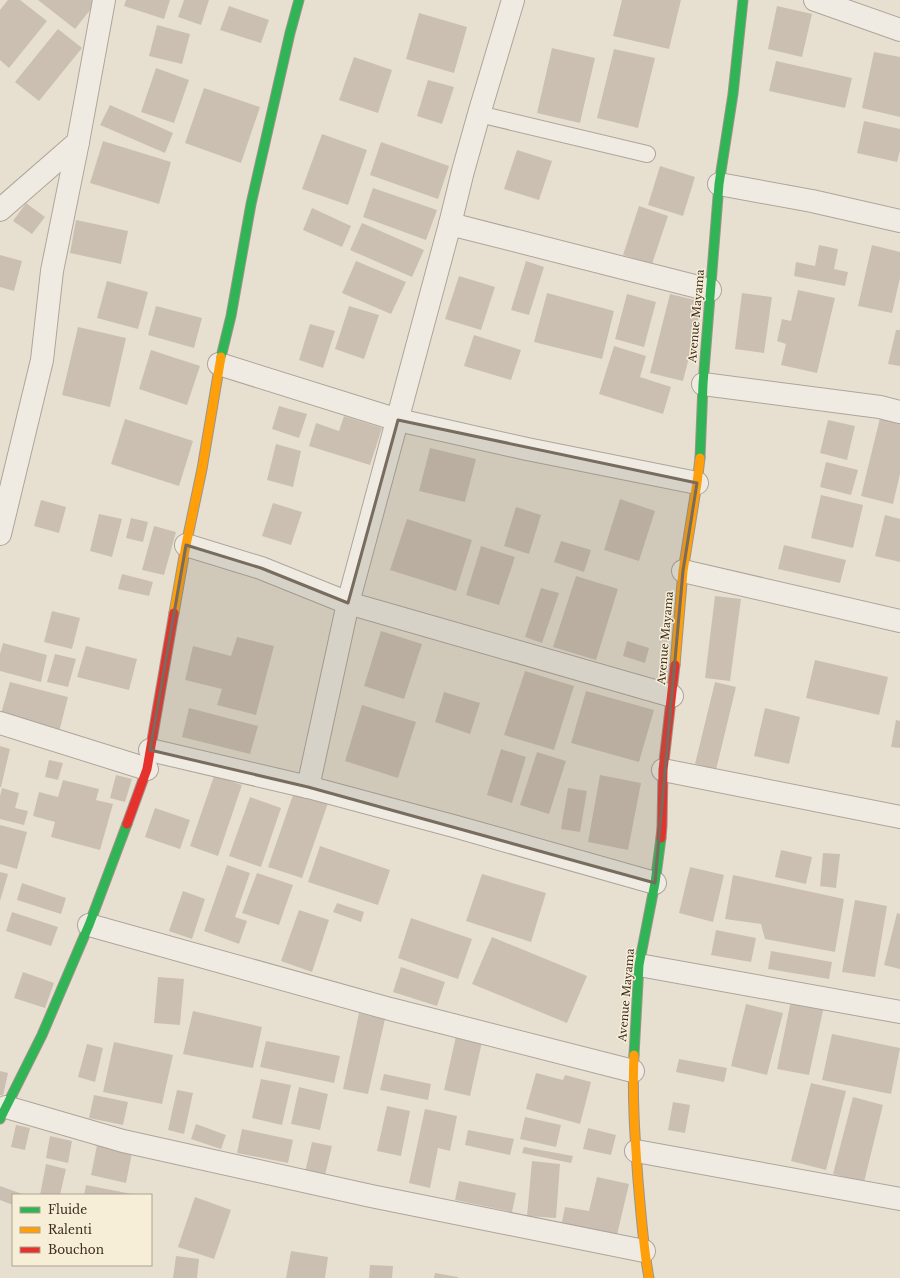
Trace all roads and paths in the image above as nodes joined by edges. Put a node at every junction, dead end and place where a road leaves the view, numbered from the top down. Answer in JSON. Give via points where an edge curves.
{"nodes":[{"id":1,"x":104,"y":0,"type":"edge"},
{"id":2,"x":299,"y":0,"type":"edge"},
{"id":3,"x":513,"y":0,"type":"edge"},
{"id":4,"x":743,"y":0,"type":"edge"},
{"id":5,"x":815,"y":0,"type":"edge"},
{"id":6,"x":900,"y":30,"type":"edge"},
{"id":7,"x":479,"y":114,"type":"junction"},
{"id":8,"x":78,"y":142,"type":"junction"},
{"id":9,"x":647,"y":154,"type":"dead end"},
{"id":10,"x":719,"y":184,"type":"junction"},
{"id":11,"x":0,"y":210,"type":"edge"},
{"id":12,"x":900,"y":221,"type":"edge"},
{"id":13,"x":450,"y":224,"type":"junction"},
{"id":14,"x":710,"y":290,"type":"junction"},
{"id":15,"x":219,"y":364,"type":"junction"},
{"id":16,"x":703,"y":384,"type":"junction"},
{"id":17,"x":900,"y":412,"type":"edge"},
{"id":18,"x":398,"y":420,"type":"junction"},
{"id":19,"x":697,"y":483,"type":"junction"},
{"id":20,"x":0,"y":534,"type":"edge"},
{"id":21,"x":186,"y":545,"type":"junction"},
{"id":22,"x":683,"y":571,"type":"junction"},
{"id":23,"x":348,"y":603,"type":"junction"},
{"id":24,"x":900,"y":621,"type":"edge"},
{"id":25,"x":672,"y":696,"type":"junction"},
{"id":26,"x":0,"y":723,"type":"edge"},
{"id":27,"x":148,"y":760,"type":"junction"},
{"id":28,"x":663,"y":770,"type":"junction"},
{"id":29,"x":308,"y":786,"type":"junction"},
{"id":30,"x":900,"y":817,"type":"edge"},
{"id":31,"x":655,"y":883,"type":"junction"},
{"id":32,"x":89,"y":925,"type":"junction"},
{"id":33,"x":638,"y":965,"type":"junction"},
{"id":34,"x":900,"y":1012,"type":"edge"},
{"id":35,"x":633,"y":1071,"type":"junction"},
{"id":36,"x":3,"y":1113,"type":"edge"},
{"id":37,"x":636,"y":1151,"type":"junction"},
{"id":38,"x":900,"y":1200,"type":"edge"},
{"id":39,"x":644,"y":1252,"type":"junction"},
{"id":40,"x":649,"y":1278,"type":"edge"}],
"edges":[{"from":1,"to":8,"type":"street"},
{"from":2,"to":15,"type":"street","via":[[250,204],[231,316]]},
{"from":3,"to":7,"type":"street"},
{"from":4,"to":10,"type":"street","name":"Avenue Mayama"},
{"from":5,"to":6,"type":"street"},
{"from":7,"to":9,"type":"lane"},
{"from":7,"to":13,"type":"street"},
{"from":8,"to":11,"type":"street"},
{"from":8,"to":20,"type":"street","via":[[52,271],[42,360]]},
{"from":10,"to":12,"type":"street"},
{"from":10,"to":14,"type":"street","name":"Avenue Mayama"},
{"from":13,"to":14,"type":"street"},
{"from":13,"to":18,"type":"street"},
{"from":14,"to":16,"type":"street","name":"Avenue Mayama"},
{"from":15,"to":18,"type":"street"},
{"from":15,"to":21,"type":"street","via":[[202,469]]},
{"from":16,"to":17,"type":"street","via":[[880,407]]},
{"from":16,"to":19,"type":"street","name":"Avenue Mayama"},
{"from":18,"to":19,"type":"street"},
{"from":18,"to":23,"type":"street"},
{"from":19,"to":22,"type":"street","name":"Avenue Mayama"},
{"from":21,"to":23,"type":"street","via":[[261,568]]},
{"from":21,"to":27,"type":"street"},
{"from":22,"to":24,"type":"street"},
{"from":22,"to":25,"type":"street","name":"Avenue Mayama"},
{"from":23,"to":25,"type":"street"},
{"from":23,"to":29,"type":"street"},
{"from":25,"to":28,"type":"street","name":"Avenue Mayama"},
{"from":26,"to":27,"type":"street"},
{"from":27,"to":29,"type":"street"},
{"from":27,"to":32,"type":"street"},
{"from":28,"to":30,"type":"street"},
{"from":28,"to":31,"type":"street","name":"Avenue Mayama","via":[[662,826]]},
{"from":29,"to":31,"type":"street"},
{"from":31,"to":33,"type":"street","name":"Avenue Mayama"},
{"from":32,"to":35,"type":"street","via":[[390,1008]]},
{"from":32,"to":36,"type":"street","via":[[42,1035]]},
{"from":33,"to":34,"type":"street"},
{"from":33,"to":35,"type":"street","name":"Avenue Mayama"},
{"from":35,"to":37,"type":"street","name":"Avenue Mayama"},
{"from":36,"to":39,"type":"street","via":[[371,1196]]},
{"from":37,"to":38,"type":"street"},
{"from":37,"to":39,"type":"street","name":"Avenue Mayama"},
{"from":39,"to":40,"type":"street","name":"Avenue Mayama"}]}
